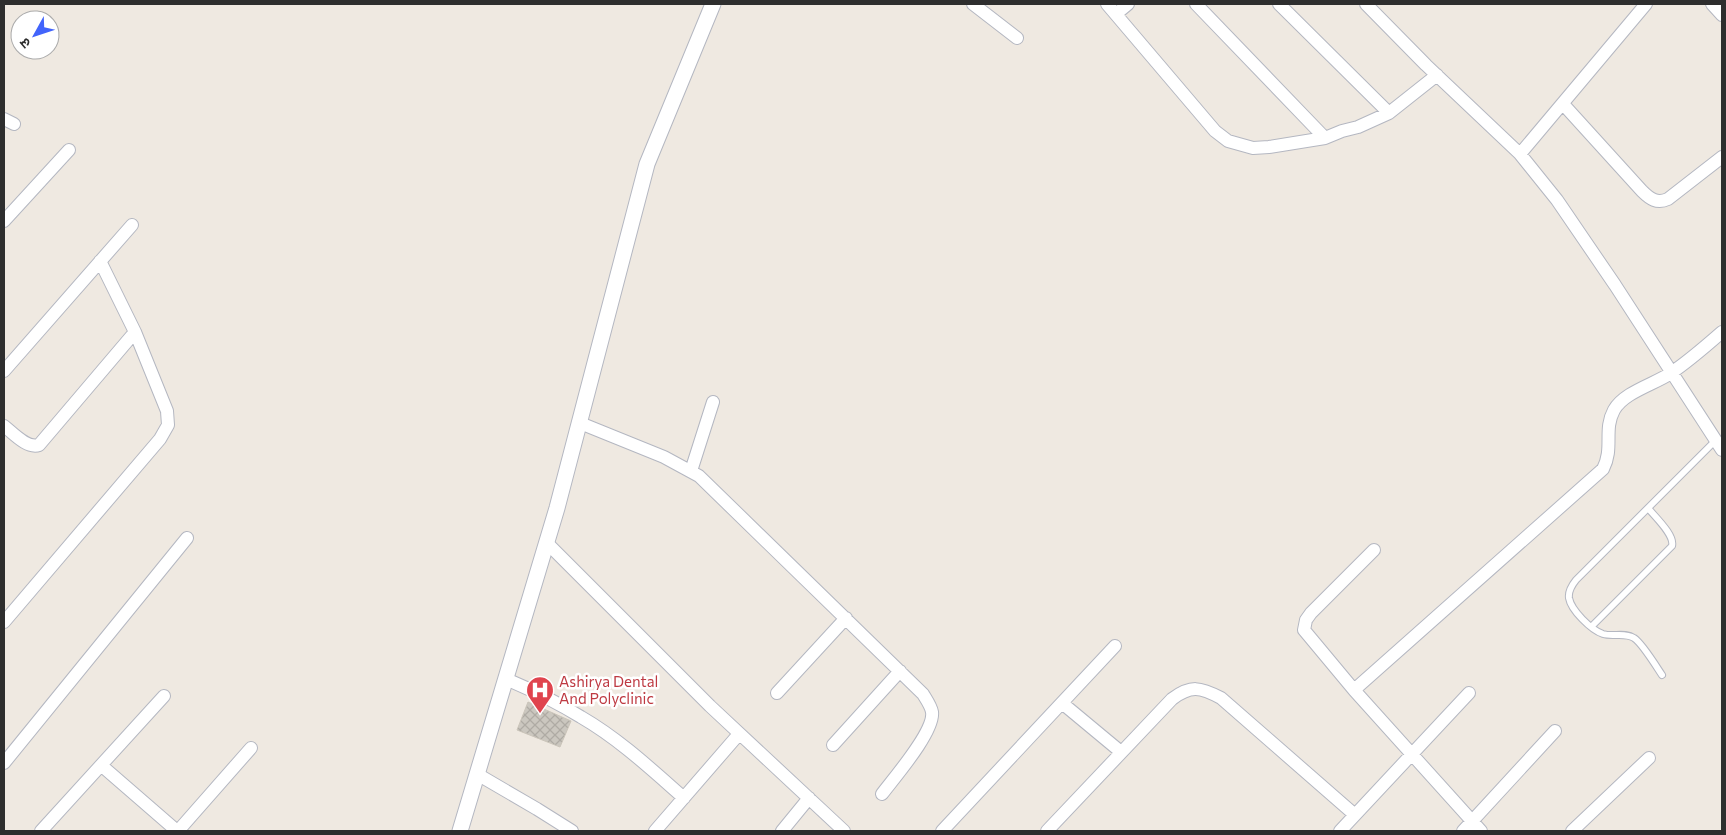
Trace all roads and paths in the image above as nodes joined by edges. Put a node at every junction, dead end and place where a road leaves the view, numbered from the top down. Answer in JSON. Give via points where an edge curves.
{"nodes":[{"id":1,"x":714,"y":4,"type":"edge"},
{"id":2,"x":972,"y":4,"type":"edge"},
{"id":3,"x":1107,"y":4,"type":"edge"},
{"id":4,"x":1128,"y":4,"type":"edge"},
{"id":5,"x":1196,"y":4,"type":"edge"},
{"id":6,"x":1279,"y":4,"type":"edge"},
{"id":7,"x":1366,"y":4,"type":"edge"},
{"id":8,"x":1646,"y":4,"type":"edge"},
{"id":9,"x":1712,"y":4,"type":"edge"},
{"id":10,"x":1116,"y":14,"type":"junction"},
{"id":11,"x":1722,"y":15,"type":"edge"},
{"id":12,"x":1017,"y":38,"type":"dead end"},
{"id":13,"x":1437,"y":76,"type":"junction"},
{"id":14,"x":1563,"y":104,"type":"junction"},
{"id":15,"x":1388,"y":114,"type":"junction"},
{"id":16,"x":1325,"y":138,"type":"junction"},
{"id":17,"x":69,"y":150,"type":"dead end"},
{"id":18,"x":1520,"y":154,"type":"junction"},
{"id":19,"x":1722,"y":157,"type":"edge"},
{"id":20,"x":4,"y":221,"type":"edge"},
{"id":21,"x":132,"y":225,"type":"dead end"},
{"id":22,"x":100,"y":261,"type":"junction"},
{"id":23,"x":135,"y":332,"type":"junction"},
{"id":24,"x":1722,"y":332,"type":"edge"},
{"id":25,"x":4,"y":371,"type":"edge"},
{"id":26,"x":1671,"y":373,"type":"junction"},
{"id":27,"x":713,"y":402,"type":"dead end"},
{"id":28,"x":580,"y":423,"type":"junction"},
{"id":29,"x":4,"y":426,"type":"edge"},
{"id":30,"x":1719,"y":445,"type":"edge"},
{"id":31,"x":691,"y":471,"type":"junction"},
{"id":32,"x":1648,"y":508,"type":"junction"},
{"id":33,"x":187,"y":538,"type":"dead end"},
{"id":34,"x":547,"y":543,"type":"junction"},
{"id":35,"x":1374,"y":550,"type":"dead end"},
{"id":36,"x":846,"y":618,"type":"junction"},
{"id":37,"x":4,"y":622,"type":"edge"},
{"id":38,"x":1591,"y":627,"type":"junction"},
{"id":39,"x":1115,"y":646,"type":"dead end"},
{"id":40,"x":900,"y":671,"type":"junction"},
{"id":41,"x":1662,"y":675,"type":"dead end"},
{"id":42,"x":506,"y":679,"type":"junction"},
{"id":43,"x":1354,"y":690,"type":"junction"},
{"id":44,"x":1469,"y":693,"type":"dead end"},
{"id":45,"x":777,"y":694,"type":"dead end"},
{"id":46,"x":164,"y":696,"type":"dead end"},
{"id":47,"x":1062,"y":703,"type":"junction"},
{"id":48,"x":1554,"y":731,"type":"dead end"},
{"id":49,"x":739,"y":734,"type":"junction"},
{"id":50,"x":833,"y":745,"type":"dead end"},
{"id":51,"x":252,"y":748,"type":"dead end"},
{"id":52,"x":1121,"y":752,"type":"junction"},
{"id":53,"x":1411,"y":754,"type":"junction"},
{"id":54,"x":1649,"y":758,"type":"dead end"},
{"id":55,"x":4,"y":763,"type":"edge"},
{"id":56,"x":102,"y":766,"type":"junction"},
{"id":57,"x":478,"y":774,"type":"junction"},
{"id":58,"x":882,"y":794,"type":"dead end"},
{"id":59,"x":684,"y":798,"type":"junction"},
{"id":60,"x":809,"y":798,"type":"junction"},
{"id":61,"x":1355,"y":815,"type":"junction"},
{"id":62,"x":1471,"y":821,"type":"junction"},
{"id":63,"x":41,"y":831,"type":"edge"},
{"id":64,"x":178,"y":831,"type":"edge"},
{"id":65,"x":460,"y":831,"type":"edge"},
{"id":66,"x":572,"y":831,"type":"edge"},
{"id":67,"x":655,"y":831,"type":"edge"},
{"id":68,"x":782,"y":831,"type":"edge"},
{"id":69,"x":844,"y":831,"type":"edge"},
{"id":70,"x":942,"y":831,"type":"edge"},
{"id":71,"x":1047,"y":831,"type":"edge"},
{"id":72,"x":1340,"y":831,"type":"edge"},
{"id":73,"x":1463,"y":831,"type":"edge"},
{"id":74,"x":1481,"y":831,"type":"edge"},
{"id":75,"x":1572,"y":831,"type":"edge"}],
"edges":[{"from":1,"to":28,"type":"street","via":[[647,164]]},
{"from":2,"to":12,"type":"street"},
{"from":3,"to":10,"type":"street"},
{"from":4,"to":10,"type":"street"},
{"from":5,"to":16,"type":"street"},
{"from":6,"to":15,"type":"street"},
{"from":7,"to":13,"type":"street"},
{"from":8,"to":14,"type":"street"},
{"from":9,"to":11,"type":"street"},
{"from":10,"to":16,"type":"street","via":[[1215,131],[1228,141],[1254,148]]},
{"from":13,"to":15,"type":"street"},
{"from":13,"to":18,"type":"street"},
{"from":14,"to":18,"type":"street"},
{"from":14,"to":19,"type":"street","via":[[1655,201],[1662,202]]},
{"from":15,"to":16,"type":"street"},
{"from":17,"to":20,"type":"street"},
{"from":18,"to":26,"type":"street","via":[[1557,200]]},
{"from":21,"to":22,"type":"street"},
{"from":22,"to":23,"type":"street"},
{"from":22,"to":25,"type":"street"},
{"from":23,"to":29,"type":"street","via":[[39,445],[28,444]]},
{"from":23,"to":37,"type":"street","via":[[168,411],[166,431]]},
{"from":24,"to":26,"type":"street"},
{"from":26,"to":30,"type":"street"},
{"from":26,"to":43,"type":"street","via":[[1625,398],[1616,407],[1610,418],[1607,462],[1597,474]]},
{"from":27,"to":31,"type":"street"},
{"from":28,"to":31,"type":"street"},
{"from":28,"to":34,"type":"street"},
{"from":30,"to":32,"type":"lane"},
{"from":31,"to":36,"type":"street"},
{"from":32,"to":38,"type":"lane","via":[[1572,586],[1569,598],[1572,606]]},
{"from":32,"to":38,"type":"lane","via":[[1672,537],[1672,546]]},
{"from":33,"to":55,"type":"street"},
{"from":34,"to":42,"type":"street"},
{"from":34,"to":49,"type":"street"},
{"from":35,"to":43,"type":"street","via":[[1310,613],[1304,625],[1306,634]]},
{"from":36,"to":40,"type":"street"},
{"from":36,"to":45,"type":"street"},
{"from":38,"to":41,"type":"lane","via":[[1602,634],[1635,639]]},
{"from":39,"to":47,"type":"street"},
{"from":40,"to":50,"type":"street"},
{"from":40,"to":58,"type":"street","via":[[923,694],[932,712],[922,740]]},
{"from":42,"to":57,"type":"street"},
{"from":42,"to":59,"type":"street","via":[[542,694],[619,742]]},
{"from":43,"to":53,"type":"street"},
{"from":44,"to":53,"type":"street"},
{"from":46,"to":56,"type":"street"},
{"from":47,"to":52,"type":"street"},
{"from":47,"to":70,"type":"street"},
{"from":48,"to":62,"type":"street"},
{"from":49,"to":59,"type":"street"},
{"from":49,"to":60,"type":"street"},
{"from":51,"to":64,"type":"street"},
{"from":52,"to":61,"type":"street","via":[[1172,699],[1183,692],[1201,689],[1221,698]]},
{"from":52,"to":71,"type":"street"},
{"from":53,"to":61,"type":"street"},
{"from":53,"to":62,"type":"street"},
{"from":54,"to":75,"type":"street"},
{"from":56,"to":63,"type":"street"},
{"from":56,"to":64,"type":"street"},
{"from":57,"to":65,"type":"street"},
{"from":57,"to":66,"type":"street"},
{"from":59,"to":67,"type":"street"},
{"from":60,"to":68,"type":"street"},
{"from":60,"to":69,"type":"street"},
{"from":61,"to":72,"type":"street"},
{"from":62,"to":73,"type":"street"},
{"from":62,"to":74,"type":"street"}]}
